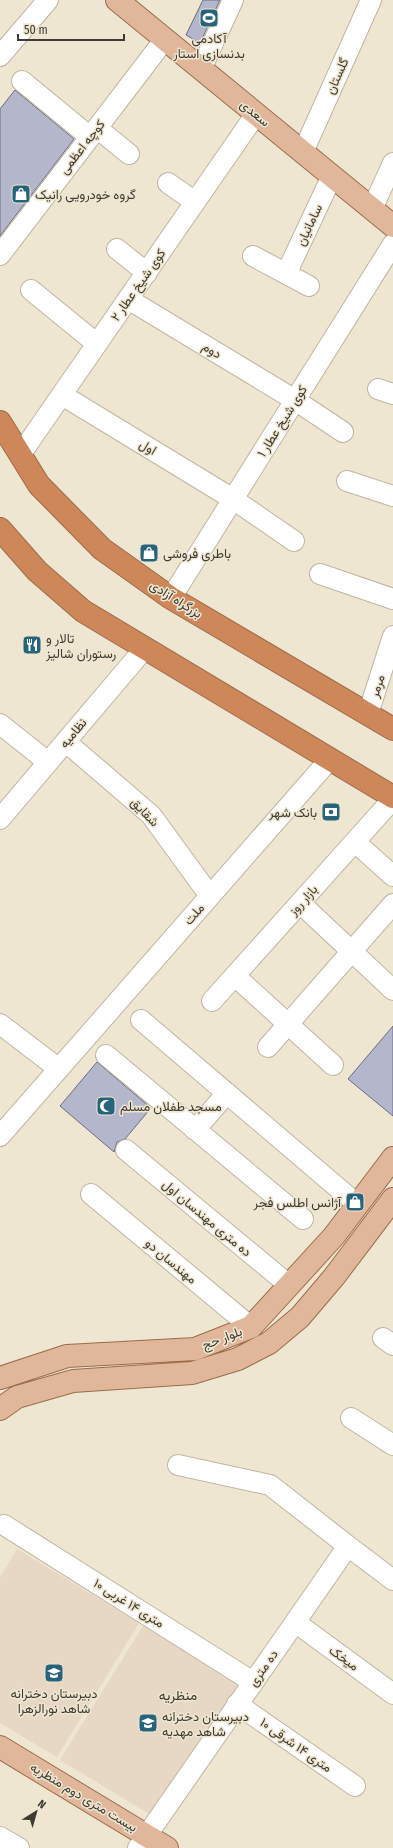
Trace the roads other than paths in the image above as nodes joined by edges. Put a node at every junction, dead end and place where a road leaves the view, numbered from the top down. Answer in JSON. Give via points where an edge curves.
{"nodes":[{"id":1,"x":48,"y":0,"type":"edge"},
{"id":2,"x":117,"y":0,"type":"edge"},
{"id":3,"x":233,"y":0,"type":"edge"},
{"id":4,"x":372,"y":0,"type":"edge"},
{"id":5,"x":165,"y":39,"type":"junction"},
{"id":6,"x":0,"y":56,"type":"edge"},
{"id":7,"x":201,"y":69,"type":"junction"},
{"id":8,"x":22,"y":81,"type":"dead end"},
{"id":9,"x":256,"y":114,"type":"junction"},
{"id":10,"x":94,"y":132,"type":"junction"},
{"id":11,"x":303,"y":152,"type":"junction"},
{"id":12,"x":129,"y":154,"type":"dead end"},
{"id":13,"x":393,"y":163,"type":"edge"},
{"id":14,"x":332,"y":176,"type":"junction"},
{"id":15,"x":168,"y":183,"type":"dead end"},
{"id":16,"x":196,"y":202,"type":"junction"},
{"id":17,"x":372,"y":209,"type":"junction"},
{"id":18,"x":393,"y":226,"type":"edge"},
{"id":19,"x":393,"y":244,"type":"edge"},
{"id":20,"x":117,"y":249,"type":"dead end"},
{"id":21,"x":0,"y":255,"type":"edge"},
{"id":22,"x":253,"y":256,"type":"dead end"},
{"id":23,"x":147,"y":272,"type":"junction"},
{"id":24,"x":286,"y":274,"type":"junction"},
{"id":25,"x":309,"y":286,"type":"dead end"},
{"id":26,"x":31,"y":290,"type":"dead end"},
{"id":27,"x":128,"y":299,"type":"junction"},
{"id":28,"x":97,"y":344,"type":"junction"},
{"id":29,"x":62,"y":395,"type":"junction"},
{"id":30,"x":295,"y":400,"type":"junction"},
{"id":31,"x":0,"y":422,"type":"edge"},
{"id":32,"x":343,"y":432,"type":"dead end"},
{"id":33,"x":20,"y":455,"type":"junction"},
{"id":34,"x":347,"y":481,"type":"dead end"},
{"id":35,"x":393,"y":496,"type":"edge"},
{"id":36,"x":233,"y":499,"type":"junction"},
{"id":37,"x":0,"y":528,"type":"edge"},
{"id":38,"x":294,"y":541,"type":"dead end"},
{"id":39,"x":320,"y":574,"type":"dead end"},
{"id":40,"x":171,"y":598,"type":"junction"},
{"id":41,"x":393,"y":599,"type":"edge"},
{"id":42,"x":393,"y":636,"type":"edge"},
{"id":43,"x":145,"y":648,"type":"junction"},
{"id":44,"x":368,"y":714,"type":"junction"},
{"id":45,"x":0,"y":724,"type":"edge"},
{"id":46,"x":393,"y":729,"type":"edge"},
{"id":47,"x":66,"y":742,"type":"junction"},
{"id":48,"x":330,"y":760,"type":"junction"},
{"id":49,"x":48,"y":762,"type":"junction"},
{"id":50,"x":393,"y":798,"type":"edge"},
{"id":51,"x":0,"y":819,"type":"edge"},
{"id":52,"x":355,"y":842,"type":"junction"},
{"id":53,"x":393,"y":876,"type":"edge"},
{"id":54,"x":210,"y":896,"type":"junction"},
{"id":55,"x":300,"y":903,"type":"junction"},
{"id":56,"x":393,"y":904,"type":"edge"},
{"id":57,"x":352,"y":951,"type":"junction"},
{"id":58,"x":235,"y":976,"type":"junction"},
{"id":59,"x":393,"y":990,"type":"edge"},
{"id":60,"x":212,"y":1001,"type":"dead end"},
{"id":61,"x":141,"y":1020,"type":"dead end"},
{"id":62,"x":0,"y":1024,"type":"edge"},
{"id":63,"x":288,"y":1024,"type":"junction"},
{"id":64,"x":268,"y":1047,"type":"dead end"},
{"id":65,"x":106,"y":1055,"type":"dead end"},
{"id":66,"x":333,"y":1065,"type":"dead end"},
{"id":67,"x":59,"y":1069,"type":"junction"},
{"id":68,"x":227,"y":1093,"type":"junction"},
{"id":69,"x":195,"y":1130,"type":"junction"},
{"id":70,"x":0,"y":1136,"type":"edge"},
{"id":71,"x":126,"y":1150,"type":"dead end"},
{"id":72,"x":393,"y":1158,"type":"edge"},
{"id":73,"x":91,"y":1194,"type":"dead end"},
{"id":74,"x":393,"y":1199,"type":"edge"},
{"id":75,"x":358,"y":1205,"type":"junction"},
{"id":76,"x":303,"y":1219,"type":"dead end"},
{"id":77,"x":385,"y":1225,"type":"edge"},
{"id":78,"x":289,"y":1285,"type":"junction"},
{"id":79,"x":251,"y":1327,"type":"junction"},
{"id":80,"x":0,"y":1378,"type":"edge"},
{"id":81,"x":0,"y":1409,"type":"edge"},
{"id":82,"x":351,"y":1418,"type":"dead end"},
{"id":83,"x":393,"y":1445,"type":"edge"},
{"id":84,"x":178,"y":1465,"type":"dead end"},
{"id":85,"x":4,"y":1525,"type":"dead end"},
{"id":86,"x":348,"y":1546,"type":"junction"},
{"id":87,"x":393,"y":1580,"type":"edge"},
{"id":88,"x":295,"y":1622,"type":"junction"},
{"id":89,"x":253,"y":1682,"type":"junction"},
{"id":90,"x":393,"y":1694,"type":"edge"},
{"id":91,"x":237,"y":1704,"type":"junction"},
{"id":92,"x":0,"y":1747,"type":"edge"},
{"id":93,"x":355,"y":1786,"type":"dead end"},
{"id":94,"x":0,"y":1837,"type":"edge"},
{"id":95,"x":142,"y":1841,"type":"edge"},
{"id":96,"x":19,"y":1848,"type":"edge"},
{"id":97,"x":167,"y":1848,"type":"edge"}],
"edges":[{"from":1,"to":6,"type":"street"},
{"from":2,"to":5,"type":"main road","name":"سعدی"},
{"from":3,"to":7,"type":"street"},
{"from":4,"to":11,"type":"street","name":"گلستان"},
{"from":5,"to":7,"type":"main road","name":"سعدی"},
{"from":5,"to":10,"type":"street","name":"کوچه اعظمی"},
{"from":7,"to":9,"type":"main road","name":"سعدی"},
{"from":8,"to":10,"type":"street"},
{"from":9,"to":11,"type":"main road","name":"سعدی"},
{"from":9,"to":16,"type":"street","name":"کوی شیخ عطار ۲"},
{"from":10,"to":12,"type":"street"},
{"from":10,"to":21,"type":"street","name":"کوچه اعظمی"},
{"from":11,"to":14,"type":"main road","name":"سعدی"},
{"from":13,"to":17,"type":"street"},
{"from":14,"to":17,"type":"main road","name":"سعدی"},
{"from":14,"to":24,"type":"street","name":"سامانیان"},
{"from":15,"to":16,"type":"street"},
{"from":16,"to":23,"type":"street","name":"کوی شیخ عطار ۲"},
{"from":17,"to":18,"type":"main road","name":"سعدی"},
{"from":19,"to":30,"type":"street","name":"کوی شیخ عطار ۱"},
{"from":20,"to":23,"type":"street"},
{"from":22,"to":24,"type":"street"},
{"from":23,"to":27,"type":"street","name":"کوی شیخ عطار ۲"},
{"from":24,"to":25,"type":"street"},
{"from":26,"to":28,"type":"street"},
{"from":27,"to":28,"type":"street","name":"کوی شیخ عطار ۲"},
{"from":27,"to":30,"type":"street","name":"دوم"},
{"from":28,"to":29,"type":"street","name":"کوی شیخ عطار ۲"},
{"from":29,"to":33,"type":"street","name":"کوی شیخ عطار ۲"},
{"from":29,"to":36,"type":"street","name":"اول"},
{"from":30,"to":32,"type":"street","name":"دوم"},
{"from":30,"to":36,"type":"street","name":"کوی شیخ عطار ۱"},
{"from":31,"to":33,"type":"highway","name":"بزرگراه آزادی"},
{"from":33,"to":40,"type":"highway","name":"بزرگراه آزادی","via":[[39,485],[102,549]]},
{"from":34,"to":35,"type":"street"},
{"from":36,"to":38,"type":"street","name":"اول"},
{"from":36,"to":40,"type":"street","name":"کوی شیخ عطار ۱"},
{"from":37,"to":43,"type":"highway","via":[[37,571],[83,611]]},
{"from":39,"to":41,"type":"street"},
{"from":40,"to":44,"type":"highway","name":"بزرگراه آزادی"},
{"from":42,"to":44,"type":"street","name":"مرمر"},
{"from":43,"to":47,"type":"street","name":"نظامیه"},
{"from":43,"to":48,"type":"highway"},
{"from":44,"to":46,"type":"highway","name":"بزرگراه آزادی"},
{"from":45,"to":49,"type":"street"},
{"from":47,"to":49,"type":"street","name":"نظامیه"},
{"from":47,"to":54,"type":"street","name":"شقایق","via":[[151,816]]},
{"from":48,"to":50,"type":"highway"},
{"from":48,"to":54,"type":"street","name":"ملت"},
{"from":49,"to":51,"type":"street","name":"نظامیه"},
{"from":50,"to":52,"type":"street","name":"بازار روز"},
{"from":52,"to":53,"type":"street"},
{"from":52,"to":55,"type":"street","name":"بازار روز"},
{"from":54,"to":67,"type":"street","name":"ملت"},
{"from":55,"to":57,"type":"street"},
{"from":55,"to":58,"type":"street","name":"بازار روز"},
{"from":56,"to":57,"type":"street"},
{"from":57,"to":59,"type":"street"},
{"from":57,"to":63,"type":"street"},
{"from":58,"to":60,"type":"street","name":"بازار روز"},
{"from":58,"to":63,"type":"street"},
{"from":61,"to":68,"type":"street"},
{"from":62,"to":67,"type":"street"},
{"from":63,"to":64,"type":"street"},
{"from":63,"to":66,"type":"street"},
{"from":65,"to":69,"type":"street"},
{"from":67,"to":70,"type":"street","name":"ملت"},
{"from":68,"to":69,"type":"street"},
{"from":68,"to":75,"type":"street"},
{"from":69,"to":76,"type":"street"},
{"from":71,"to":78,"type":"street","name":"ده متری مهندسان اول"},
{"from":72,"to":75,"type":"main road","name":"بلوار حج"},
{"from":73,"to":79,"type":"street","name":"مهندسان دو"},
{"from":74,"to":77,"type":"main road","name":"بلوار حج"},
{"from":75,"to":77,"type":"main road"},
{"from":75,"to":78,"type":"main road","name":"بلوار حج","via":[[334,1236]]},
{"from":77,"to":81,"type":"main road","name":"بلوار حج","via":[[300,1317],[269,1343],[238,1359],[192,1373],[73,1381],[17,1397]]},
{"from":78,"to":79,"type":"main road","name":"بلوار حج"},
{"from":79,"to":80,"type":"main road","name":"بلوار حج","via":[[195,1349],[67,1356]]},
{"from":82,"to":83,"type":"street"},
{"from":84,"to":86,"type":"street","via":[[270,1485]]},
{"from":85,"to":89,"type":"street","name":"۱۰ متری ۱۴ غربی"},
{"from":86,"to":87,"type":"street"},
{"from":86,"to":88,"type":"street","name":"ده متری"},
{"from":88,"to":89,"type":"street","name":"ده متری"},
{"from":88,"to":90,"type":"street","name":"میخک"},
{"from":89,"to":91,"type":"street","name":"ده متری"},
{"from":91,"to":93,"type":"street","name":"۱۰ متری ۱۴ شرقی"},
{"from":91,"to":95,"type":"street","name":"ده متری"},
{"from":92,"to":95,"type":"main road","name":"بیست متری دوم منظریه"},
{"from":94,"to":96,"type":"street"},
{"from":95,"to":97,"type":"main road","name":"بیست متری دوم منظریه"}]}
